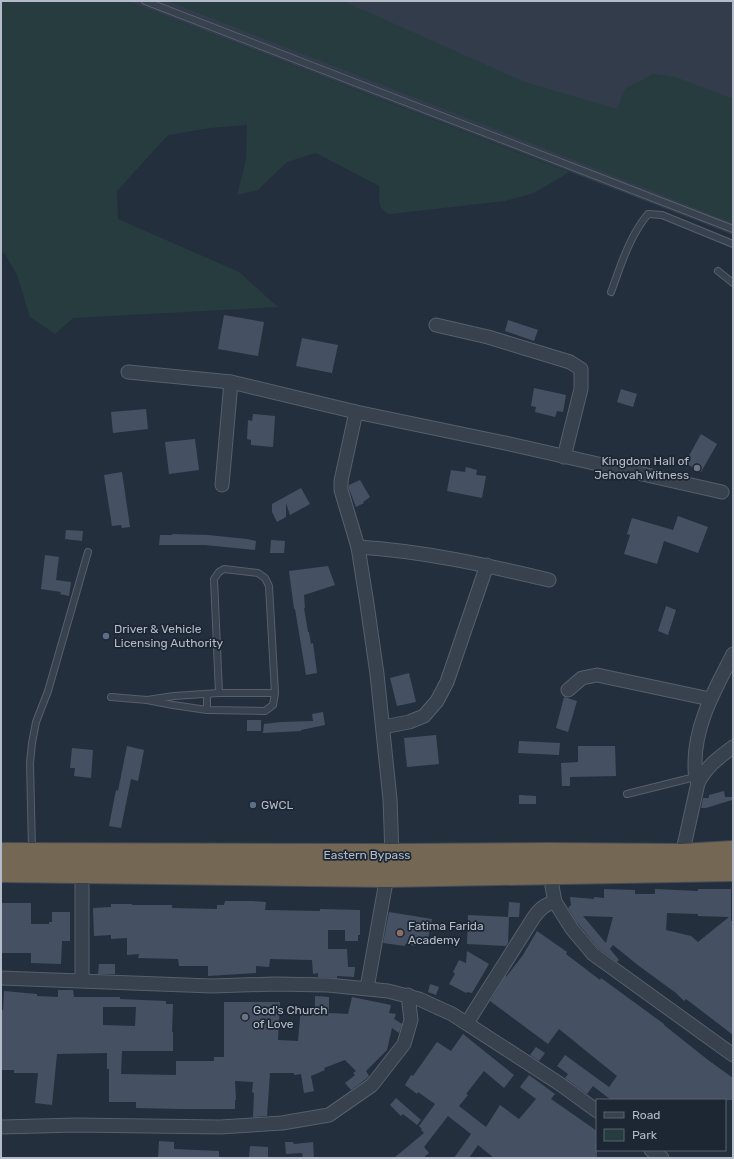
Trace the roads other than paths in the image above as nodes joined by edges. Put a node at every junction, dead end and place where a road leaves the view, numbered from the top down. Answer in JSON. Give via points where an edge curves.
{"nodes":[{"id":1,"x":145,"y":1,"type":"edge"},
{"id":2,"x":733,"y":229,"type":"edge"},
{"id":3,"x":733,"y":244,"type":"edge"},
{"id":4,"x":718,"y":271,"type":"dead end"},
{"id":5,"x":733,"y":283,"type":"edge"},
{"id":6,"x":611,"y":292,"type":"dead end"},
{"id":7,"x":436,"y":325,"type":"dead end"},
{"id":8,"x":128,"y":372,"type":"dead end"},
{"id":9,"x":231,"y":382,"type":"junction"},
{"id":10,"x":356,"y":412,"type":"junction"},
{"id":11,"x":564,"y":457,"type":"junction"},
{"id":12,"x":222,"y":485,"type":"dead end"},
{"id":13,"x":722,"y":492,"type":"dead end"},
{"id":14,"x":358,"y":547,"type":"junction"},
{"id":15,"x":88,"y":552,"type":"dead end"},
{"id":16,"x":487,"y":565,"type":"junction"},
{"id":17,"x":549,"y":580,"type":"dead end"},
{"id":18,"x":733,"y":654,"type":"edge"},
{"id":19,"x":568,"y":690,"type":"dead end"},
{"id":20,"x":219,"y":693,"type":"junction"},
{"id":21,"x":275,"y":693,"type":"junction"},
{"id":22,"x":207,"y":694,"type":"junction"},
{"id":23,"x":111,"y":697,"type":"dead end"},
{"id":24,"x":710,"y":699,"type":"junction"},
{"id":25,"x":147,"y":700,"type":"junction"},
{"id":26,"x":207,"y":710,"type":"junction"},
{"id":27,"x":382,"y":727,"type":"junction"},
{"id":28,"x":733,"y":748,"type":"edge"},
{"id":29,"x":696,"y":780,"type":"junction"},
{"id":30,"x":627,"y":794,"type":"dead end"},
{"id":31,"x":733,"y":852,"type":"edge"},
{"id":32,"x":1,"y":854,"type":"edge"},
{"id":33,"x":32,"y":854,"type":"junction"},
{"id":34,"x":392,"y":855,"type":"junction"},
{"id":35,"x":682,"y":856,"type":"junction"},
{"id":36,"x":733,"y":870,"type":"edge"},
{"id":37,"x":1,"y":871,"type":"edge"},
{"id":38,"x":82,"y":872,"type":"junction"},
{"id":39,"x":551,"y":873,"type":"junction"},
{"id":40,"x":387,"y":876,"type":"junction"},
{"id":41,"x":555,"y":902,"type":"junction"},
{"id":42,"x":1,"y":978,"type":"edge"},
{"id":43,"x":82,"y":980,"type":"junction"},
{"id":44,"x":367,"y":988,"type":"junction"},
{"id":45,"x":414,"y":997,"type":"junction"},
{"id":46,"x":467,"y":1023,"type":"junction"},
{"id":47,"x":733,"y":1055,"type":"edge"},
{"id":48,"x":596,"y":1110,"type":"edge"},
{"id":49,"x":1,"y":1126,"type":"edge"},
{"id":50,"x":652,"y":1151,"type":"edge"},
{"id":51,"x":662,"y":1158,"type":"edge"}],
"edges":[{"from":1,"to":2,"type":"lane"},
{"from":3,"to":6,"type":"lane","via":[[662,215],[648,214],[630,242]]},
{"from":4,"to":5,"type":"lane"},
{"from":7,"to":11,"type":"street","via":[[570,362],[581,369],[581,389]]},
{"from":8,"to":9,"type":"street"},
{"from":9,"to":10,"type":"street"},
{"from":9,"to":12,"type":"street"},
{"from":10,"to":11,"type":"street","via":[[505,442]]},
{"from":10,"to":14,"type":"street","via":[[341,490]]},
{"from":11,"to":13,"type":"street"},
{"from":14,"to":16,"type":"street","via":[[393,549]]},
{"from":14,"to":27,"type":"street","via":[[377,674]]},
{"from":15,"to":33,"type":"lane","via":[[48,691],[36,722],[32,743]]},
{"from":16,"to":17,"type":"street"},
{"from":16,"to":27,"type":"street","via":[[447,682],[437,701],[424,716],[409,722]]},
{"from":18,"to":24,"type":"street"},
{"from":19,"to":24,"type":"street","via":[[582,678],[597,675]]},
{"from":20,"to":21,"type":"lane"},
{"from":20,"to":21,"type":"lane","via":[[214,579],[224,569],[258,573],[265,578],[269,586]]},
{"from":20,"to":22,"type":"lane"},
{"from":21,"to":26,"type":"lane","via":[[273,705],[266,711]]},
{"from":22,"to":25,"type":"lane"},
{"from":22,"to":26,"type":"lane"},
{"from":23,"to":25,"type":"lane"},
{"from":24,"to":29,"type":"street","via":[[695,749]]},
{"from":25,"to":26,"type":"lane"},
{"from":27,"to":34,"type":"street","via":[[390,798]]},
{"from":28,"to":29,"type":"street","via":[[716,759]]},
{"from":29,"to":30,"type":"lane"},
{"from":29,"to":35,"type":"street"},
{"from":31,"to":35,"type":"highway","name":"Eastern Bypass"},
{"from":32,"to":33,"type":"highway","name":"Eastern Bypass"},
{"from":33,"to":34,"type":"highway","name":"Eastern Bypass"},
{"from":34,"to":35,"type":"highway","name":"Eastern Bypass"},
{"from":36,"to":39,"type":"highway","name":"Eastern Bypass"},
{"from":37,"to":38,"type":"highway","name":"Eastern Bypass"},
{"from":38,"to":40,"type":"highway","name":"Eastern Bypass"},
{"from":38,"to":43,"type":"street"},
{"from":39,"to":40,"type":"highway","name":"Eastern Bypass"},
{"from":39,"to":41,"type":"street"},
{"from":40,"to":44,"type":"street"},
{"from":41,"to":46,"type":"street","via":[[540,909],[534,917]]},
{"from":41,"to":47,"type":"street","via":[[572,929],[593,954]]},
{"from":42,"to":43,"type":"street"},
{"from":43,"to":44,"type":"street","via":[[212,986],[275,984]]},
{"from":44,"to":45,"type":"street"},
{"from":45,"to":46,"type":"street"},
{"from":45,"to":49,"type":"street","via":[[404,1044],[372,1085],[329,1115],[220,1127]]},
{"from":46,"to":48,"type":"street"},
{"from":50,"to":51,"type":"street"}]}
